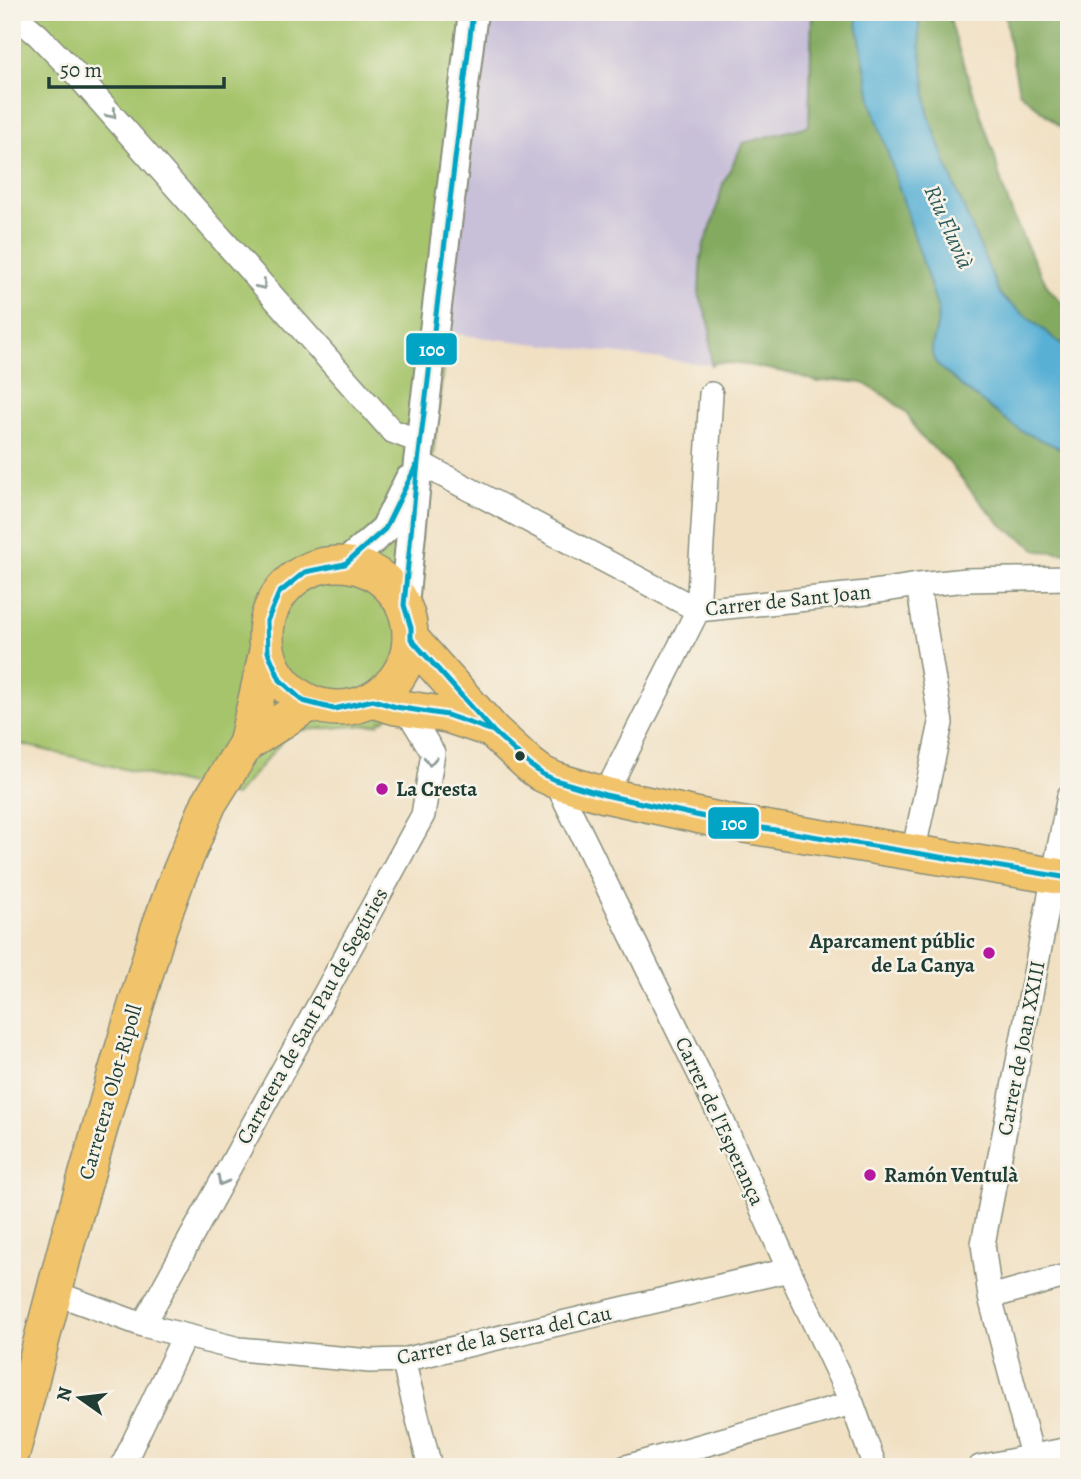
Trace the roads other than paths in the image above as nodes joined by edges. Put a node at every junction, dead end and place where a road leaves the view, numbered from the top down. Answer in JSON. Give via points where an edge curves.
{"nodes":[{"id":1,"x":473,"y":12,"type":"edge"},
{"id":2,"x":12,"y":13,"type":"edge"},
{"id":3,"x":711,"y":394,"type":"dead end"},
{"id":4,"x":419,"y":452,"type":"junction"},
{"id":5,"x":345,"y":564,"type":"junction"},
{"id":6,"x":1069,"y":578,"type":"edge"},
{"id":7,"x":918,"y":585,"type":"junction"},
{"id":8,"x":404,"y":606,"type":"junction"},
{"id":9,"x":698,"y":610,"type":"junction"},
{"id":10,"x":411,"y":639,"type":"junction"},
{"id":11,"x":267,"y":651,"type":"junction"},
{"id":12,"x":310,"y":704,"type":"junction"},
{"id":13,"x":384,"y":704,"type":"junction"},
{"id":14,"x":493,"y":730,"type":"junction"},
{"id":15,"x":246,"y":744,"type":"junction"},
{"id":16,"x":555,"y":780,"type":"junction"},
{"id":17,"x":605,"y":795,"type":"junction"},
{"id":18,"x":1069,"y":796,"type":"edge"},
{"id":19,"x":913,"y":852,"type":"junction"},
{"id":20,"x":1061,"y":877,"type":"edge"},
{"id":21,"x":789,"y":1270,"type":"junction"},
{"id":22,"x":1069,"y":1275,"type":"edge"},
{"id":23,"x":55,"y":1293,"type":"junction"},
{"id":24,"x":990,"y":1297,"type":"junction"},
{"id":25,"x":143,"y":1325,"type":"junction"},
{"id":26,"x":184,"y":1336,"type":"junction"},
{"id":27,"x":403,"y":1360,"type":"junction"},
{"id":28,"x":852,"y":1403,"type":"junction"},
{"id":29,"x":1069,"y":1449,"type":"edge"},
{"id":30,"x":12,"y":1453,"type":"edge"},
{"id":31,"x":1034,"y":1462,"type":"edge"},
{"id":32,"x":122,"y":1467,"type":"edge"},
{"id":33,"x":430,"y":1467,"type":"edge"},
{"id":34,"x":626,"y":1467,"type":"edge"},
{"id":35,"x":875,"y":1467,"type":"edge"},
{"id":36,"x":980,"y":1467,"type":"edge"}],
"edges":[{"from":1,"to":4,"type":"street"},
{"from":2,"to":4,"type":"street","name":"Carrer de Sant Joan","one_way":true,"via":[[75,73],[392,431]]},
{"from":3,"to":9,"type":"street"},
{"from":4,"to":5,"type":"street","via":[[385,529]]},
{"from":4,"to":8,"type":"street"},
{"from":4,"to":9,"type":"street","name":"Carrer de Sant Joan"},
{"from":5,"to":8,"type":"main road","via":[[380,577]]},
{"from":5,"to":11,"type":"main road","via":[[316,567],[290,582],[267,621]]},
{"from":6,"to":7,"type":"street","name":"Carrer de Sant Joan"},
{"from":7,"to":9,"type":"street","name":"Carrer de Sant Joan"},
{"from":7,"to":19,"type":"street","via":[[941,723]]},
{"from":8,"to":10,"type":"main road"},
{"from":9,"to":17,"type":"street"},
{"from":10,"to":13,"type":"main road","via":[[406,661],[386,692]]},
{"from":10,"to":14,"type":"main road"},
{"from":11,"to":12,"type":"main road","via":[[285,686]]},
{"from":11,"to":15,"type":"main road","name":"Carretera Olot-Ripoll"},
{"from":12,"to":13,"type":"main road","via":[[323,708]]},
{"from":12,"to":15,"type":"main road","name":"Carretera Olot-Ripoll"},
{"from":13,"to":14,"type":"main road","via":[[447,715]]},
{"from":13,"to":25,"type":"street","name":"Carretera de Sant Pau de Segúries","one_way":true,"via":[[412,720],[433,753],[423,815]]},
{"from":14,"to":16,"type":"main road","via":[[530,765]]},
{"from":15,"to":23,"type":"main road","name":"Carretera Olot-Ripoll","via":[[209,803],[159,928]]},
{"from":16,"to":17,"type":"main road"},
{"from":16,"to":21,"type":"street","name":"Carrer de l'Esperança","via":[[722,1120]]},
{"from":17,"to":19,"type":"main road","via":[[656,808]]},
{"from":18,"to":20,"type":"street","name":"Carrer de Joan XXIII"},
{"from":19,"to":20,"type":"main road"},
{"from":20,"to":24,"type":"street","name":"Carrer de Joan XXIII","via":[[983,1244]]},
{"from":21,"to":27,"type":"street","name":"Carrer de la Serra del Cau"},
{"from":21,"to":28,"type":"street","name":"Carrer de l'Esperança"},
{"from":22,"to":24,"type":"street"},
{"from":23,"to":25,"type":"street","name":"Carrer de la Serra del Cau"},
{"from":23,"to":30,"type":"main road","name":"Carretera Olot-Ripoll"},
{"from":24,"to":31,"type":"street","name":"Carrer de Joan XXIII"},
{"from":25,"to":26,"type":"street","name":"Carrer de la Serra del Cau"},
{"from":26,"to":27,"type":"street","name":"Carrer de la Serra del Cau","via":[[239,1349]]},
{"from":26,"to":32,"type":"street"},
{"from":27,"to":33,"type":"street"},
{"from":28,"to":34,"type":"street"},
{"from":28,"to":35,"type":"street","name":"Carrer de l'Esperança"},
{"from":29,"to":31,"type":"street"},
{"from":31,"to":36,"type":"street"}]}
